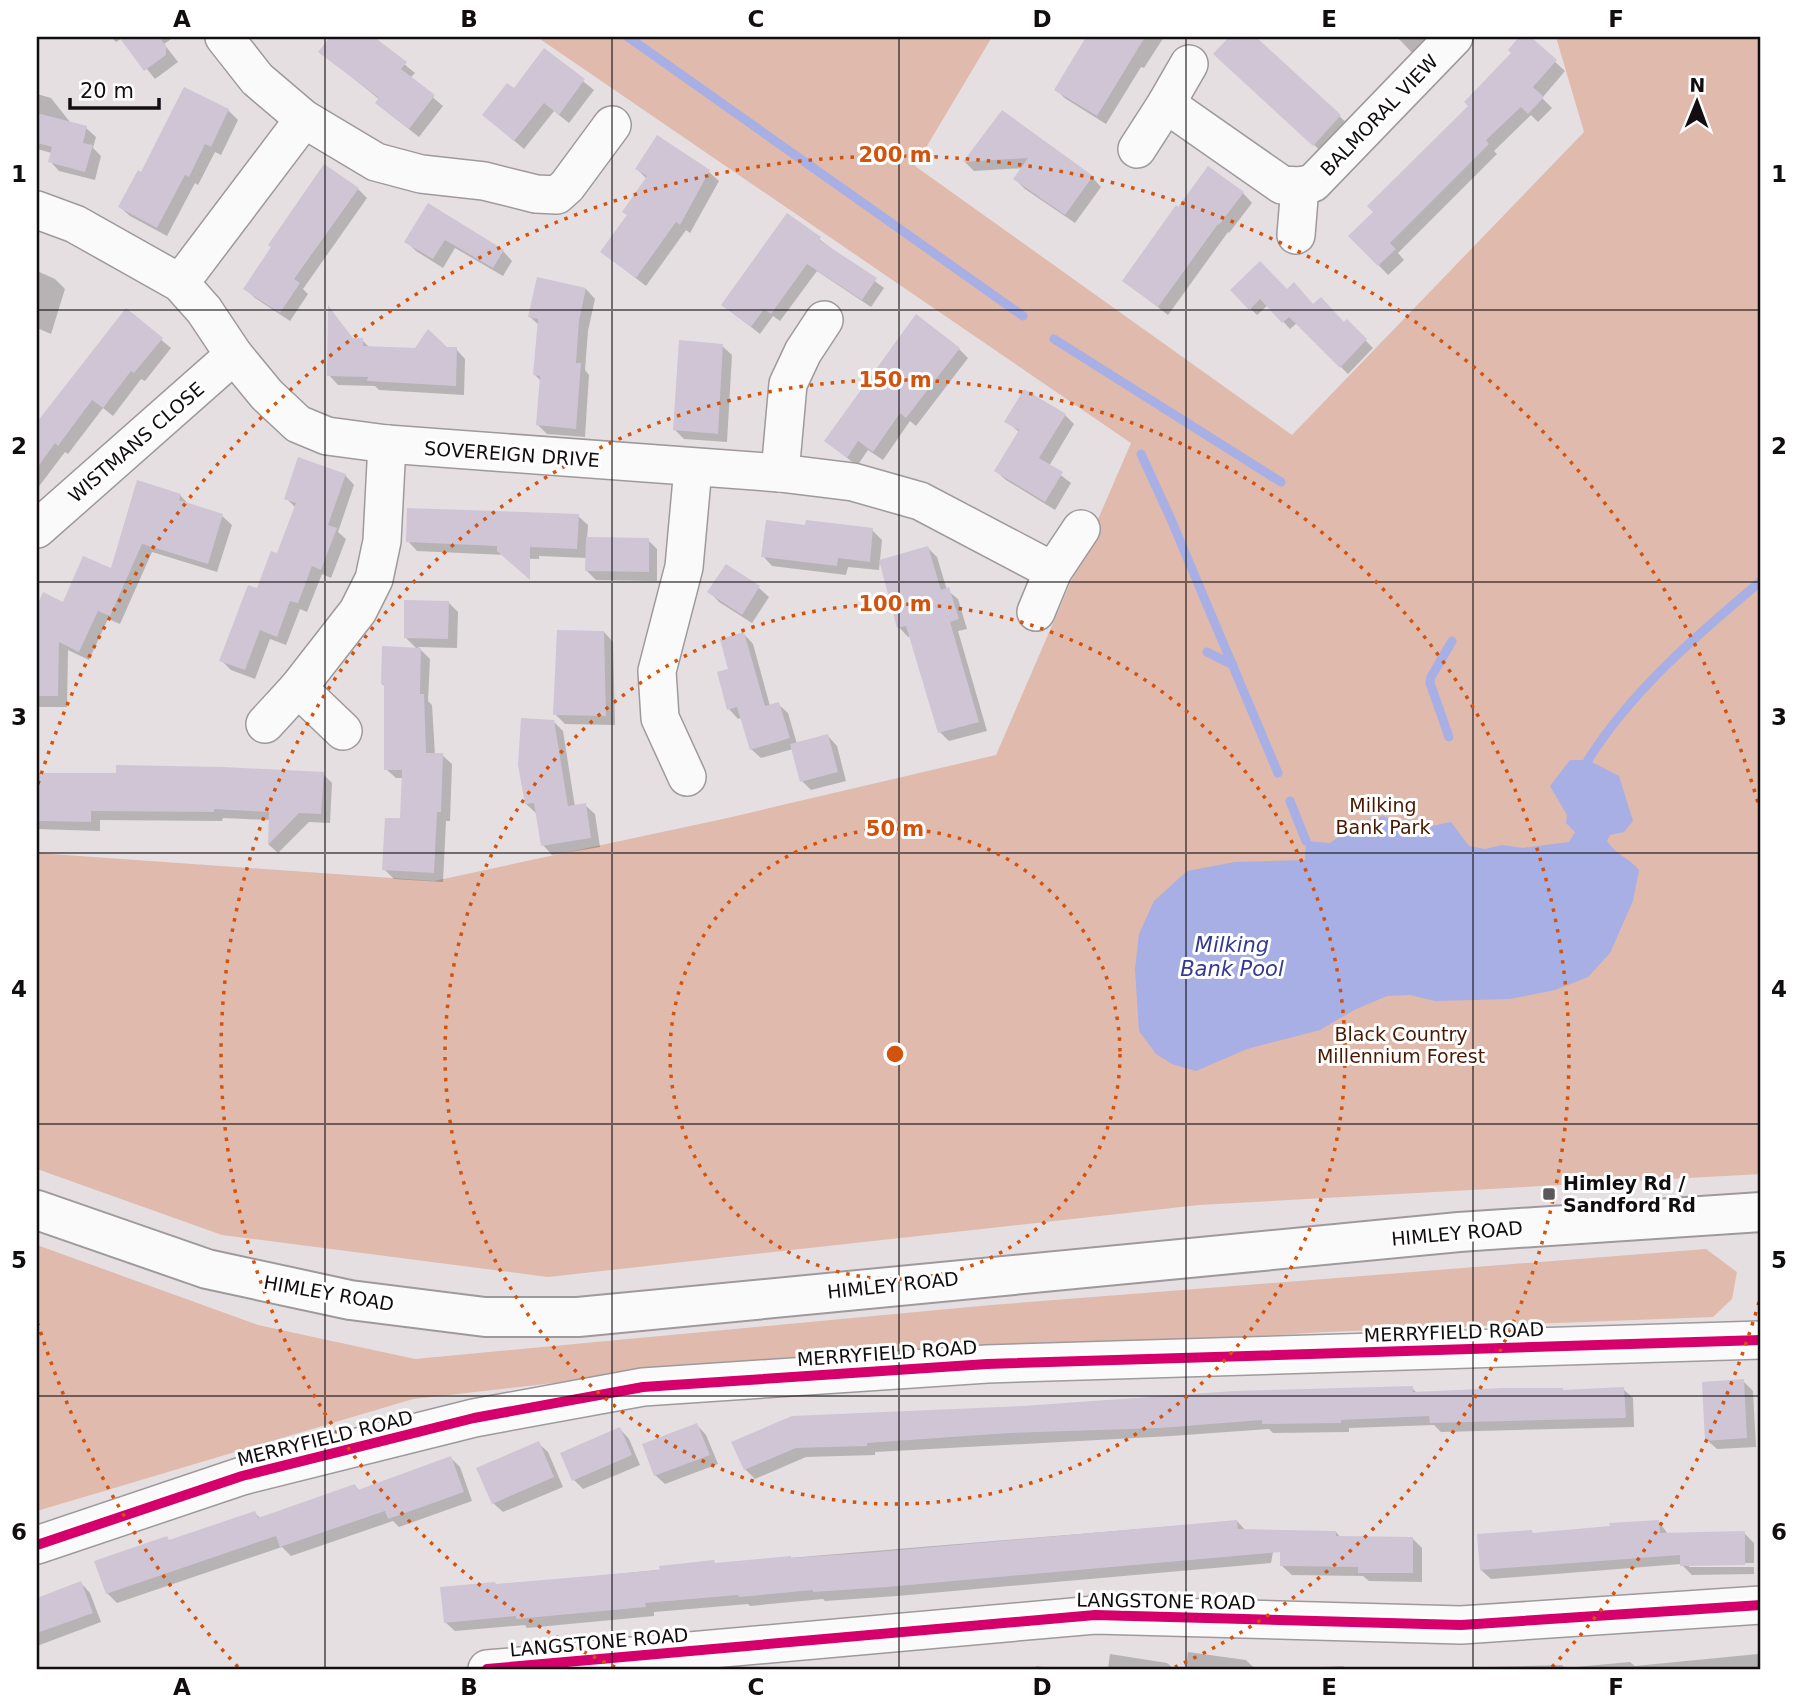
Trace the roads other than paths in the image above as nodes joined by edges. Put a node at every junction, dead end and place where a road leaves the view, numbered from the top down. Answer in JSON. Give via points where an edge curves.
{"nodes":[{"id":1,"x":224,"y":37,"type":"edge"},
{"id":2,"x":1454,"y":37,"type":"edge"},
{"id":3,"x":1189,"y":64,"type":"dead end"},
{"id":4,"x":1166,"y":104,"type":"junction"},
{"id":5,"x":304,"y":118,"type":"junction"},
{"id":6,"x":612,"y":125,"type":"dead end"},
{"id":7,"x":1137,"y":149,"type":"dead end"},
{"id":8,"x":1300,"y":186,"type":"junction"},
{"id":9,"x":37,"y":211,"type":"edge"},
{"id":10,"x":1296,"y":235,"type":"dead end"},
{"id":11,"x":180,"y":283,"type":"junction"},
{"id":12,"x":824,"y":320,"type":"dead end"},
{"id":13,"x":234,"y":355,"type":"junction"},
{"id":14,"x":387,"y":444,"type":"junction"},
{"id":15,"x":694,"y":468,"type":"junction"},
{"id":16,"x":780,"y":473,"type":"junction"},
{"id":17,"x":37,"y":529,"type":"edge"},
{"id":18,"x":1081,"y":529,"type":"dead end"},
{"id":19,"x":1053,"y":571,"type":"junction"},
{"id":20,"x":1036,"y":612,"type":"dead end"},
{"id":21,"x":298,"y":688,"type":"junction"},
{"id":22,"x":265,"y":724,"type":"dead end"},
{"id":23,"x":343,"y":731,"type":"dead end"},
{"id":24,"x":687,"y":777,"type":"dead end"},
{"id":25,"x":37,"y":1210,"type":"edge"},
{"id":26,"x":1761,"y":1212,"type":"edge"},
{"id":27,"x":1761,"y":1340,"type":"edge"},
{"id":28,"x":37,"y":1545,"type":"edge"},
{"id":29,"x":1761,"y":1605,"type":"edge"},
{"id":30,"x":488,"y":1669,"type":"edge"}],
"edges":[{"from":1,"to":5,"type":"street","via":[[257,79]]},
{"from":2,"to":8,"type":"street","name":"BALMORAL VIEW","via":[[1313,183]]},
{"from":3,"to":4,"type":"street"},
{"from":4,"to":7,"type":"street"},
{"from":4,"to":8,"type":"street","name":"BALMORAL VIEW","via":[[1283,185]]},
{"from":5,"to":6,"type":"street","via":[[376,162],[421,174],[557,195]]},
{"from":5,"to":11,"type":"street"},
{"from":8,"to":10,"type":"street","name":"BALMORAL VIEW"},
{"from":9,"to":11,"type":"street","name":"SOVEREIGN DRIVE","via":[[75,224]]},
{"from":11,"to":13,"type":"street","name":"SOVEREIGN DRIVE"},
{"from":12,"to":16,"type":"street","via":[[788,384]]},
{"from":13,"to":14,"type":"street","name":"SOVEREIGN DRIVE","via":[[298,424],[327,436]]},
{"from":13,"to":17,"type":"street","name":"WISTMANS CLOSE"},
{"from":14,"to":15,"type":"street","name":"SOVEREIGN DRIVE"},
{"from":14,"to":21,"type":"street","via":[[382,541],[374,579],[358,611]]},
{"from":15,"to":16,"type":"street","name":"SOVEREIGN DRIVE"},
{"from":15,"to":24,"type":"street","via":[[684,567],[657,671],[660,718]]},
{"from":16,"to":19,"type":"street","name":"SOVEREIGN DRIVE","via":[[853,482],[920,501]]},
{"from":18,"to":19,"type":"street"},
{"from":19,"to":20,"type":"street"},
{"from":21,"to":22,"type":"street"},
{"from":21,"to":23,"type":"street"},
{"from":25,"to":26,"type":"main road","name":"HIMLEY ROAD","via":[[207,1269],[349,1300],[485,1317],[578,1317],[1471,1231]]},
{"from":27,"to":28,"type":"street","name":"MERRYFIELD ROAD","via":[[987,1364],[643,1387],[474,1418],[242,1476]]},
{"from":29,"to":30,"type":"street","name":"LANGSTONE ROAD","via":[[1461,1625],[1096,1615]]}]}
